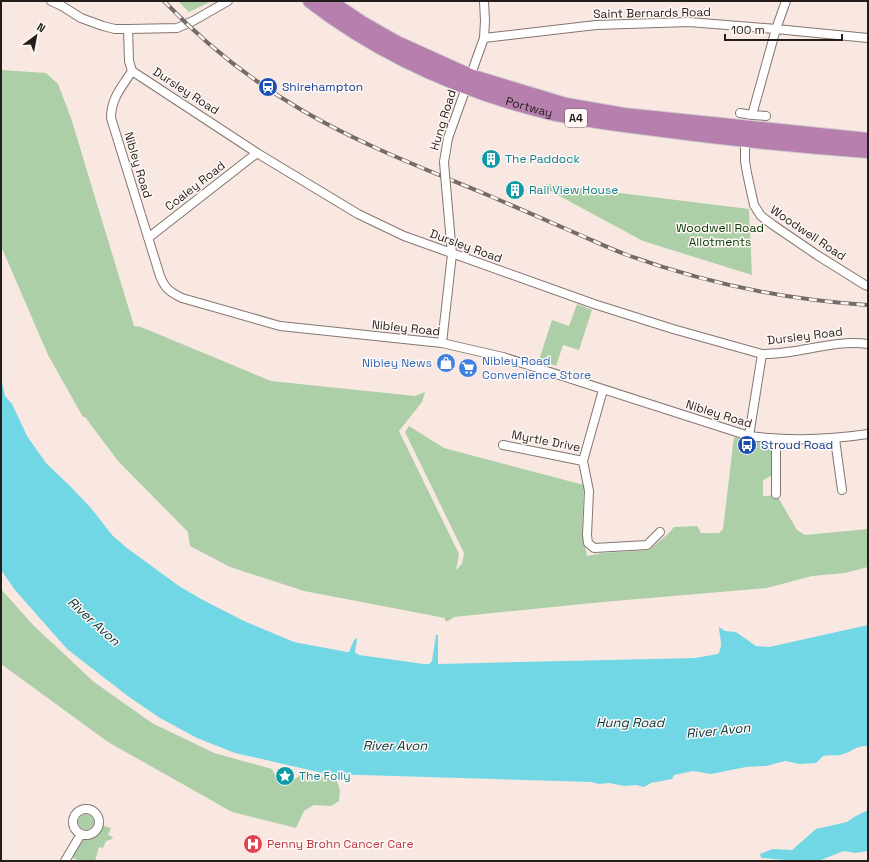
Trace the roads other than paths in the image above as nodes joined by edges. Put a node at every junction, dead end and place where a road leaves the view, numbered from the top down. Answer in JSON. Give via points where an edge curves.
{"nodes":[{"id":1,"x":51,"y":1,"type":"edge"},
{"id":2,"x":228,"y":1,"type":"edge"},
{"id":3,"x":310,"y":1,"type":"edge"},
{"id":4,"x":329,"y":1,"type":"edge"},
{"id":5,"x":484,"y":1,"type":"edge"},
{"id":6,"x":786,"y":1,"type":"edge"},
{"id":7,"x":128,"y":29,"type":"junction"},
{"id":8,"x":776,"y":29,"type":"junction"},
{"id":9,"x":484,"y":38,"type":"junction"},
{"id":10,"x":868,"y":38,"type":"edge"},
{"id":11,"x":132,"y":71,"type":"junction"},
{"id":12,"x":468,"y":81,"type":"junction"},
{"id":13,"x":740,"y":113,"type":"dead end"},
{"id":14,"x":752,"y":115,"type":"junction"},
{"id":15,"x":766,"y":116,"type":"dead end"},
{"id":16,"x":868,"y":140,"type":"edge"},
{"id":17,"x":745,"y":141,"type":"junction"},
{"id":18,"x":868,"y":151,"type":"edge"},
{"id":19,"x":257,"y":153,"type":"junction"},
{"id":20,"x":148,"y":238,"type":"junction"},
{"id":21,"x":452,"y":254,"type":"junction"},
{"id":22,"x":868,"y":286,"type":"edge"},
{"id":23,"x":442,"y":343,"type":"junction"},
{"id":24,"x":868,"y":344,"type":"edge"},
{"id":25,"x":762,"y":354,"type":"junction"},
{"id":26,"x":603,"y":390,"type":"junction"},
{"id":27,"x":868,"y":434,"type":"edge"},
{"id":28,"x":749,"y":436,"type":"junction"},
{"id":29,"x":776,"y":439,"type":"junction"},
{"id":30,"x":835,"y":439,"type":"junction"},
{"id":31,"x":503,"y":445,"type":"dead end"},
{"id":32,"x":583,"y":461,"type":"junction"},
{"id":33,"x":842,"y":490,"type":"dead end"},
{"id":34,"x":776,"y":494,"type":"dead end"},
{"id":35,"x":660,"y":532,"type":"dead end"},
{"id":36,"x":81,"y":834,"type":"dead end"},
{"id":37,"x":66,"y":861,"type":"edge"}],
"edges":[{"from":1,"to":7,"type":"street","via":[[81,18],[115,29]]},
{"from":2,"to":7,"type":"street","via":[[177,28]]},
{"from":3,"to":12,"type":"highway","name":"Portway","number":"A4","via":[[384,50]]},
{"from":4,"to":12,"type":"highway","name":"Portway","number":"A4","via":[[362,23]]},
{"from":5,"to":9,"type":"street","name":"Hung Road"},
{"from":6,"to":8,"type":"street"},
{"from":7,"to":11,"type":"street","via":[[129,61]]},
{"from":8,"to":9,"type":"street","name":"Saint Bernards Road","via":[[689,22],[596,25]]},
{"from":8,"to":10,"type":"street","name":"Saint Bernards Road"},
{"from":8,"to":14,"type":"street"},
{"from":9,"to":12,"type":"street","name":"Hung Road"},
{"from":11,"to":19,"type":"street","name":"Dursley Road"},
{"from":11,"to":20,"type":"street","name":"Nibley Road","via":[[115,98],[111,107],[111,118]]},
{"from":12,"to":16,"type":"highway","name":"Portway","number":"A4","via":[[566,105],[624,115]]},
{"from":12,"to":17,"type":"highway","name":"Portway","number":"A4","via":[[546,111],[596,122]]},
{"from":12,"to":21,"type":"street","name":"Hung Road","bridge":true,"via":[[448,138],[444,162]]},
{"from":13,"to":14,"type":"street"},
{"from":14,"to":15,"type":"street"},
{"from":17,"to":18,"type":"highway","name":"Portway","number":"A4"},
{"from":17,"to":22,"type":"street","name":"Woodwell Road","via":[[747,173],[754,205],[761,216],[817,256]]},
{"from":19,"to":20,"type":"street","name":"Coaley Road"},
{"from":19,"to":21,"type":"street","name":"Dursley Road","via":[[358,214],[404,236]]},
{"from":20,"to":23,"type":"street","name":"Nibley Road","via":[[164,286],[182,298],[280,326]]},
{"from":21,"to":23,"type":"street","name":"Hung Road"},
{"from":21,"to":25,"type":"street","name":"Dursley Road","via":[[594,304]]},
{"from":23,"to":26,"type":"street","name":"Nibley Road","via":[[503,357]]},
{"from":24,"to":25,"type":"street","name":"Dursley Road","via":[[845,343]]},
{"from":25,"to":28,"type":"street"},
{"from":26,"to":28,"type":"street","name":"Nibley Road"},
{"from":26,"to":32,"type":"street","name":"Myrtle Drive"},
{"from":27,"to":30,"type":"street","name":"Nibley Road"},
{"from":28,"to":29,"type":"street","name":"Nibley Road"},
{"from":29,"to":30,"type":"street","name":"Nibley Road"},
{"from":29,"to":34,"type":"street"},
{"from":30,"to":33,"type":"street"},
{"from":31,"to":32,"type":"street","name":"Myrtle Drive"},
{"from":32,"to":35,"type":"street","via":[[589,491],[588,543],[594,548],[647,545]]},
{"from":36,"to":37,"type":"street"}]}
